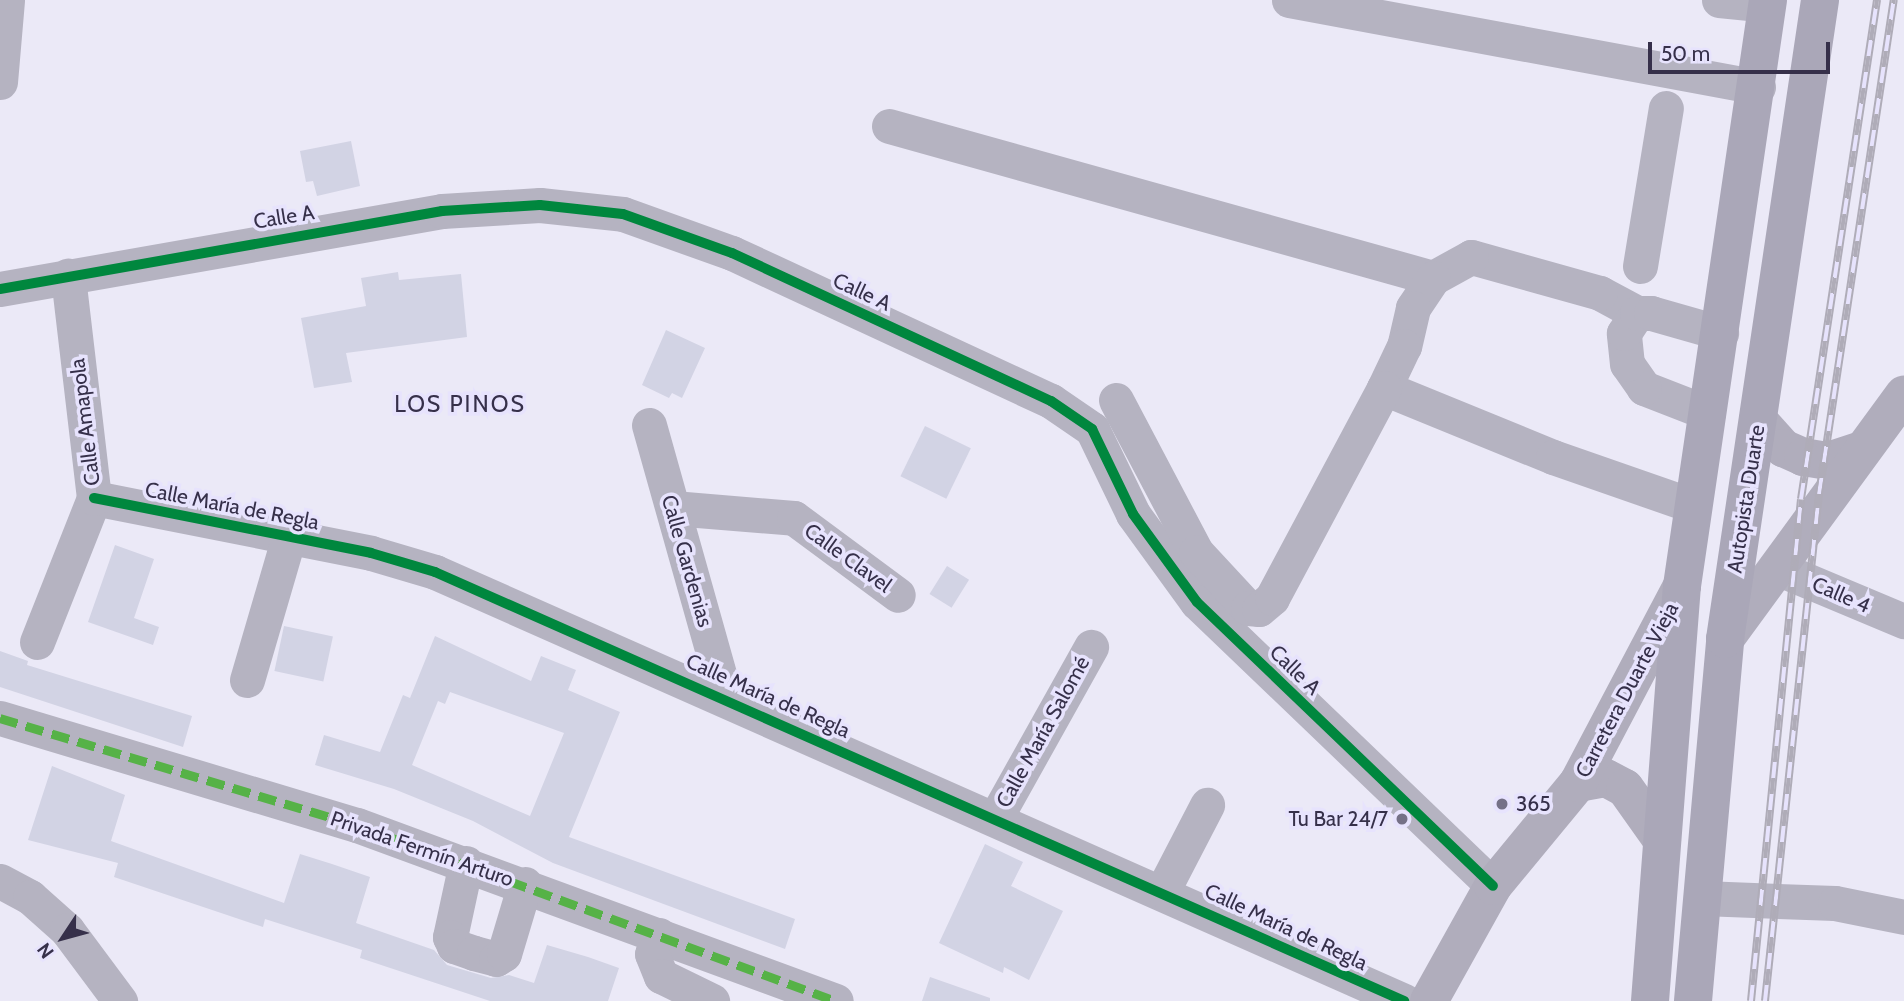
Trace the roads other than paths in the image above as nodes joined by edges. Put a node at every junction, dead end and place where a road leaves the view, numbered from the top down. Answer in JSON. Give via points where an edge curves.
{"nodes":[{"id":1,"x":7,"y":0,"type":"edge"},
{"id":2,"x":1289,"y":0,"type":"edge"},
{"id":3,"x":1719,"y":0,"type":"edge"},
{"id":4,"x":1820,"y":0,"type":"edge"},
{"id":5,"x":1768,"y":2,"type":"edge"},
{"id":6,"x":1,"y":67,"type":"edge"},
{"id":7,"x":1758,"y":87,"type":"junction"},
{"id":8,"x":1666,"y":108,"type":"dead end"},
{"id":9,"x":889,"y":126,"type":"dead end"},
{"id":10,"x":1640,"y":266,"type":"dead end"},
{"id":11,"x":68,"y":276,"type":"junction"},
{"id":12,"x":1433,"y":278,"type":"junction"},
{"id":13,"x":0,"y":289,"type":"edge"},
{"id":14,"x":1637,"y":313,"type":"junction"},
{"id":15,"x":1721,"y":333,"type":"junction"},
{"id":16,"x":1384,"y":388,"type":"junction"},
{"id":17,"x":1904,"y":394,"type":"edge"},
{"id":18,"x":1116,"y":400,"type":"dead end"},
{"id":19,"x":1708,"y":413,"type":"junction"},
{"id":20,"x":1758,"y":420,"type":"junction"},
{"id":21,"x":649,"y":425,"type":"dead end"},
{"id":22,"x":1862,"y":450,"type":"junction"},
{"id":23,"x":94,"y":498,"type":"junction"},
{"id":24,"x":1694,"y":506,"type":"junction"},
{"id":25,"x":673,"y":508,"type":"junction"},
{"id":26,"x":289,"y":536,"type":"junction"},
{"id":27,"x":1783,"y":560,"type":"junction"},
{"id":28,"x":1682,"y":586,"type":"junction"},
{"id":29,"x":898,"y":595,"type":"dead end"},
{"id":30,"x":1904,"y":598,"type":"edge"},
{"id":31,"x":1904,"y":621,"type":"edge"},
{"id":32,"x":1725,"y":639,"type":"junction"},
{"id":33,"x":37,"y":642,"type":"dead end"},
{"id":34,"x":1091,"y":647,"type":"dead end"},
{"id":35,"x":247,"y":680,"type":"dead end"},
{"id":36,"x":725,"y":696,"type":"junction"},
{"id":37,"x":0,"y":718,"type":"edge"},
{"id":38,"x":1578,"y":783,"type":"junction"},
{"id":39,"x":1207,"y":805,"type":"dead end"},
{"id":40,"x":996,"y":817,"type":"junction"},
{"id":41,"x":1662,"y":840,"type":"junction"},
{"id":42,"x":466,"y":863,"type":"junction"},
{"id":43,"x":0,"y":881,"type":"edge"},
{"id":44,"x":525,"y":884,"type":"junction"},
{"id":45,"x":1493,"y":886,"type":"junction"},
{"id":46,"x":1163,"y":890,"type":"junction"},
{"id":47,"x":1702,"y":898,"type":"junction"},
{"id":48,"x":1904,"y":917,"type":"edge"},
{"id":49,"x":659,"y":935,"type":"junction"},
{"id":50,"x":776,"y":991,"type":"edge"},
{"id":51,"x":120,"y":1001,"type":"edge"},
{"id":52,"x":712,"y":1001,"type":"edge"},
{"id":53,"x":836,"y":1001,"type":"edge"},
{"id":54,"x":1404,"y":1001,"type":"edge"},
{"id":55,"x":1429,"y":1001,"type":"edge"},
{"id":56,"x":1650,"y":1001,"type":"edge"},
{"id":57,"x":1693,"y":1001,"type":"edge"}],
"edges":[{"from":1,"to":6,"type":"street"},
{"from":2,"to":7,"type":"street"},
{"from":3,"to":5,"type":"street"},
{"from":4,"to":20,"type":"highway","name":"Autopista Duarte"},
{"from":5,"to":7,"type":"highway"},
{"from":7,"to":15,"type":"highway"},
{"from":8,"to":10,"type":"street"},
{"from":9,"to":12,"type":"street"},
{"from":11,"to":13,"type":"street","name":"Calle A"},
{"from":11,"to":23,"type":"street","name":"Calle Amapola"},
{"from":11,"to":45,"type":"street","name":"Calle A","via":[[442,211],[540,205],[623,214],[732,253],[1051,401],[1092,429],[1133,514],[1197,602]]},
{"from":12,"to":14,"type":"street","via":[[1471,257],[1600,293]]},
{"from":12,"to":16,"type":"street","via":[[1413,308],[1404,346]]},
{"from":14,"to":15,"type":"street"},
{"from":14,"to":19,"type":"street","via":[[1624,333],[1623,347],[1636,380],[1654,395]]},
{"from":15,"to":19,"type":"highway"},
{"from":16,"to":18,"type":"street","via":[[1272,598],[1259,609],[1248,608],[1196,552]]},
{"from":16,"to":24,"type":"street","via":[[1553,457]]},
{"from":17,"to":22,"type":"main road"},
{"from":19,"to":24,"type":"highway"},
{"from":20,"to":22,"type":"main road","via":[[1783,448],[1802,457],[1828,461]]},
{"from":20,"to":32,"type":"highway","name":"Autopista Duarte"},
{"from":21,"to":25,"type":"street","name":"Calle Gardenias"},
{"from":22,"to":27,"type":"main road"},
{"from":23,"to":26,"type":"street","name":"Calle María de Regla"},
{"from":23,"to":33,"type":"street","name":"Calle Amapola"},
{"from":24,"to":28,"type":"highway"},
{"from":25,"to":29,"type":"street","name":"Calle Clavel","via":[[794,518]]},
{"from":25,"to":36,"type":"street","name":"Calle Gardenias"},
{"from":26,"to":35,"type":"street"},
{"from":26,"to":36,"type":"street","name":"Calle María de Regla","via":[[435,572]]},
{"from":27,"to":30,"type":"street"},
{"from":27,"to":31,"type":"street","name":"Calle 4"},
{"from":27,"to":32,"type":"main road"},
{"from":28,"to":38,"type":"main road","name":"Carretera Duarte Vieja"},
{"from":28,"to":41,"type":"highway"},
{"from":32,"to":47,"type":"highway","name":"Autopista Duarte"},
{"from":34,"to":40,"type":"street","name":"Calle María Salomé"},
{"from":36,"to":40,"type":"street","name":"Calle María de Regla"},
{"from":37,"to":42,"type":"street","name":"Privada Fermín Arturo","via":[[357,825]]},
{"from":38,"to":41,"type":"main road","via":[[1605,778],[1625,788]]},
{"from":38,"to":45,"type":"main road","name":"Carretera Duarte Vieja"},
{"from":39,"to":46,"type":"street"},
{"from":40,"to":46,"type":"street","name":"Calle María de Regla"},
{"from":41,"to":56,"type":"highway"},
{"from":42,"to":44,"type":"street","name":"Privada Fermín Arturo"},
{"from":42,"to":44,"type":"street","via":[[450,937],[454,946],[496,959],[505,954]]},
{"from":43,"to":51,"type":"street","via":[[30,897],[67,930]]},
{"from":44,"to":49,"type":"street","name":"Privada Fermín Arturo"},
{"from":45,"to":55,"type":"main road","name":"Carretera Duarte Vieja"},
{"from":46,"to":54,"type":"street","name":"Calle María de Regla"},
{"from":47,"to":48,"type":"street","via":[[1835,903]]},
{"from":47,"to":57,"type":"highway","name":"Autopista Duarte"},
{"from":49,"to":50,"type":"street","name":"Privada Fermín Arturo"},
{"from":49,"to":52,"type":"street","via":[[652,954],[661,976]]},
{"from":50,"to":53,"type":"street","name":"Privada Fermín Arturo"}]}
